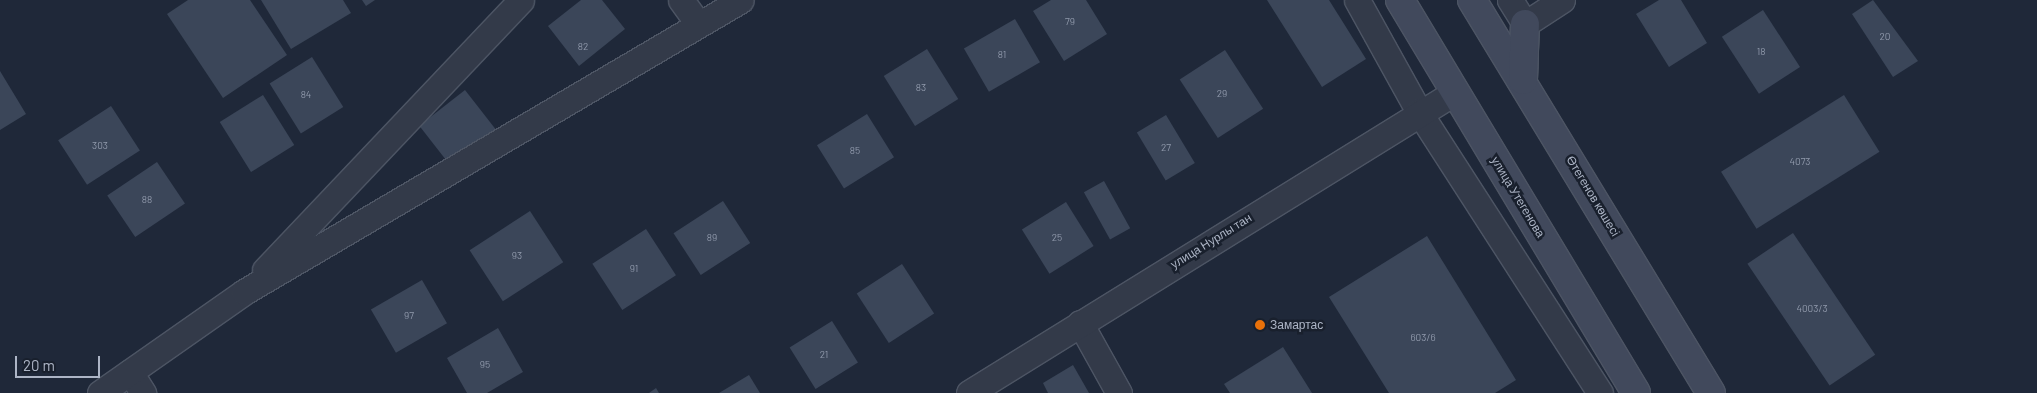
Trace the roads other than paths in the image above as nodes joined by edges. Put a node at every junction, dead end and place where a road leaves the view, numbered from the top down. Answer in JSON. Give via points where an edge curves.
{"nodes":[{"id":1,"x":521,"y":0,"type":"edge"},
{"id":2,"x":681,"y":0,"type":"edge"},
{"id":3,"x":741,"y":0,"type":"edge"},
{"id":4,"x":1357,"y":0,"type":"edge"},
{"id":5,"x":1400,"y":0,"type":"edge"},
{"id":6,"x":1472,"y":0,"type":"edge"},
{"id":7,"x":1510,"y":0,"type":"edge"},
{"id":8,"x":1562,"y":0,"type":"edge"},
{"id":9,"x":698,"y":23,"type":"junction"},
{"id":10,"x":1525,"y":24,"type":"junction"},
{"id":11,"x":1524,"y":80,"type":"junction"},
{"id":12,"x":1455,"y":92,"type":"junction"},
{"id":13,"x":1418,"y":112,"type":"junction"},
{"id":14,"x":244,"y":292,"type":"junction"},
{"id":15,"x":1080,"y":323,"type":"junction"},
{"id":16,"x":130,"y":372,"type":"junction"},
{"id":17,"x":100,"y":393,"type":"edge"},
{"id":18,"x":143,"y":393,"type":"edge"},
{"id":19,"x":969,"y":393,"type":"edge"},
{"id":20,"x":1119,"y":393,"type":"edge"},
{"id":21,"x":1600,"y":393,"type":"edge"},
{"id":22,"x":1636,"y":393,"type":"edge"},
{"id":23,"x":1710,"y":393,"type":"edge"}],
"edges":[{"from":1,"to":14,"type":"street"},
{"from":2,"to":9,"type":"street"},
{"from":3,"to":9,"type":"street"},
{"from":4,"to":13,"type":"street"},
{"from":5,"to":12,"type":"main road","name":"улица Утегенова"},
{"from":6,"to":11,"type":"main road","name":"Өтегенов көшесі"},
{"from":7,"to":10,"type":"street"},
{"from":8,"to":10,"type":"street"},
{"from":9,"to":14,"type":"street"},
{"from":10,"to":11,"type":"main road"},
{"from":11,"to":23,"type":"main road","name":"Өтегенов көшесі"},
{"from":12,"to":13,"type":"street","name":"улица Нурлы тан"},
{"from":12,"to":22,"type":"main road","name":"улица Утегенова"},
{"from":13,"to":15,"type":"street","name":"улица Нурлы тан"},
{"from":13,"to":21,"type":"street"},
{"from":14,"to":16,"type":"street"},
{"from":15,"to":19,"type":"street","name":"улица Нурлы тан"},
{"from":15,"to":20,"type":"street"},
{"from":16,"to":17,"type":"street"},
{"from":16,"to":18,"type":"street"}]}
